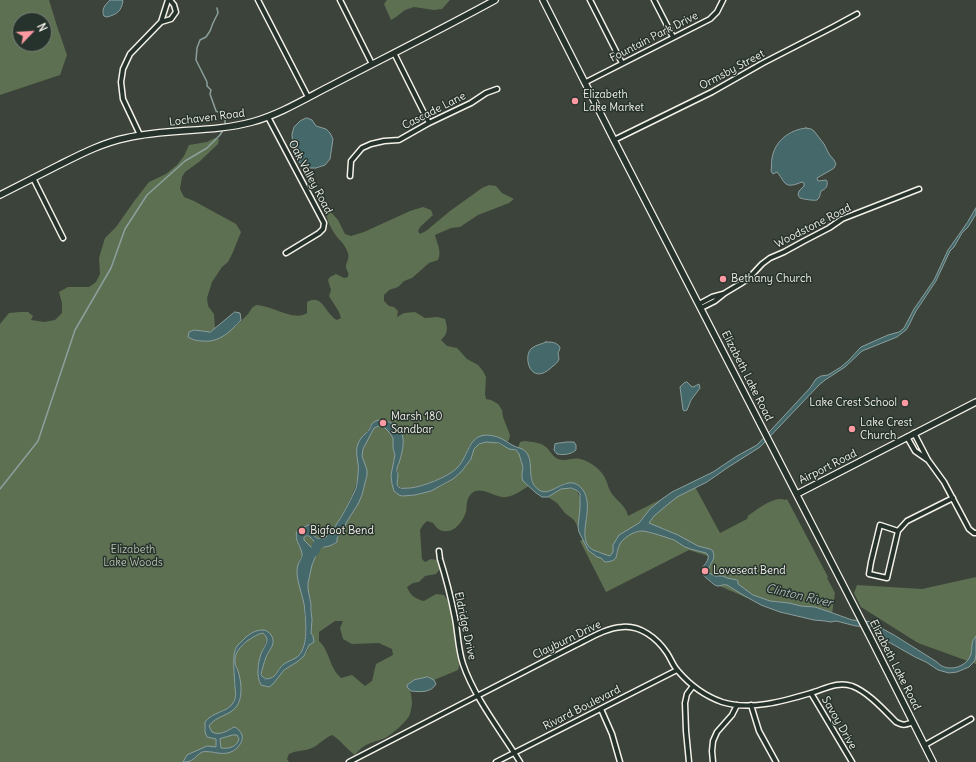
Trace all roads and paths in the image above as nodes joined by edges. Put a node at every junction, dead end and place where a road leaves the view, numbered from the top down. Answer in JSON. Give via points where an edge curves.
{"nodes":[{"id":1,"x":169,"y":0,"type":"edge"},
{"id":2,"x":258,"y":0,"type":"edge"},
{"id":3,"x":340,"y":0,"type":"edge"},
{"id":4,"x":495,"y":0,"type":"edge"},
{"id":5,"x":543,"y":0,"type":"edge"},
{"id":6,"x":590,"y":0,"type":"edge"},
{"id":7,"x":654,"y":0,"type":"edge"},
{"id":8,"x":723,"y":0,"type":"edge"},
{"id":9,"x":857,"y":14,"type":"dead end"},
{"id":10,"x":162,"y":22,"type":"junction"},
{"id":11,"x":673,"y":37,"type":"junction"},
{"id":12,"x":394,"y":53,"type":"junction"},
{"id":13,"x":622,"y":63,"type":"junction"},
{"id":14,"x":372,"y":64,"type":"junction"},
{"id":15,"x":586,"y":82,"type":"junction"},
{"id":16,"x":497,"y":89,"type":"dead end"},
{"id":17,"x":308,"y":97,"type":"junction"},
{"id":18,"x":268,"y":117,"type":"junction"},
{"id":19,"x":429,"y":123,"type":"junction"},
{"id":20,"x":140,"y":135,"type":"junction"},
{"id":21,"x":614,"y":140,"type":"junction"},
{"id":22,"x":350,"y":176,"type":"dead end"},
{"id":23,"x":33,"y":178,"type":"junction"},
{"id":24,"x":919,"y":189,"type":"dead end"},
{"id":25,"x":0,"y":195,"type":"edge"},
{"id":26,"x":63,"y":238,"type":"dead end"},
{"id":27,"x":286,"y":253,"type":"dead end"},
{"id":28,"x":700,"y":306,"type":"junction"},
{"id":29,"x":976,"y":402,"type":"edge"},
{"id":30,"x":914,"y":434,"type":"junction"},
{"id":31,"x":907,"y":437,"type":"junction"},
{"id":32,"x":928,"y":460,"type":"junction"},
{"id":33,"x":797,"y":494,"type":"junction"},
{"id":34,"x":952,"y":498,"type":"junction"},
{"id":35,"x":898,"y":531,"type":"junction"},
{"id":36,"x":976,"y":533,"type":"edge"},
{"id":37,"x":440,"y":551,"type":"dead end"},
{"id":38,"x":677,"y":670,"type":"junction"},
{"id":39,"x":693,"y":686,"type":"junction"},
{"id":40,"x":811,"y":693,"type":"junction"},
{"id":41,"x":478,"y":696,"type":"junction"},
{"id":42,"x":737,"y":705,"type":"junction"},
{"id":43,"x":751,"y":705,"type":"junction"},
{"id":44,"x":601,"y":709,"type":"junction"},
{"id":45,"x":971,"y":719,"type":"dead end"},
{"id":46,"x":913,"y":722,"type":"junction"},
{"id":47,"x":925,"y":745,"type":"junction"},
{"id":48,"x":515,"y":753,"type":"junction"},
{"id":49,"x":349,"y":762,"type":"edge"},
{"id":50,"x":496,"y":762,"type":"edge"},
{"id":51,"x":520,"y":762,"type":"edge"},
{"id":52,"x":620,"y":762,"type":"edge"},
{"id":53,"x":689,"y":762,"type":"edge"},
{"id":54,"x":713,"y":762,"type":"edge"},
{"id":55,"x":776,"y":762,"type":"edge"},
{"id":56,"x":852,"y":762,"type":"edge"},
{"id":57,"x":933,"y":762,"type":"edge"}],
"edges":[{"from":1,"to":10,"type":"street"},
{"from":1,"to":10,"type":"street","via":[[176,12],[171,19]]},
{"from":2,"to":17,"type":"street"},
{"from":3,"to":14,"type":"street"},
{"from":4,"to":12,"type":"street","name":"Lochaven Road"},
{"from":5,"to":15,"type":"street","name":"Elizabeth Lake Road"},
{"from":6,"to":13,"type":"street"},
{"from":7,"to":11,"type":"street"},
{"from":8,"to":11,"type":"street","name":"Fountain Park Drive","via":[[717,12],[710,18]]},
{"from":9,"to":21,"type":"street","name":"Ormsby Street","via":[[712,92]]},
{"from":10,"to":20,"type":"street","via":[[130,54],[123,69],[123,99]]},
{"from":11,"to":13,"type":"street","name":"Fountain Park Drive"},
{"from":12,"to":14,"type":"street","name":"Lochaven Road"},
{"from":12,"to":19,"type":"street"},
{"from":13,"to":15,"type":"street","name":"Fountain Park Drive"},
{"from":14,"to":17,"type":"street","name":"Lochaven Road"},
{"from":15,"to":21,"type":"street","name":"Elizabeth Lake Road"},
{"from":16,"to":19,"type":"street","name":"Cascade Lane"},
{"from":17,"to":18,"type":"street","name":"Lochaven Road"},
{"from":18,"to":20,"type":"street","name":"Lochaven Road","via":[[225,127]]},
{"from":18,"to":27,"type":"street","name":"Oak Valley Road","via":[[324,223],[319,234]]},
{"from":19,"to":22,"type":"street","name":"Cascade Lane","via":[[399,140],[384,141],[362,148],[351,161]]},
{"from":20,"to":23,"type":"street","name":"Lochaven Road","via":[[88,150]]},
{"from":21,"to":28,"type":"street","name":"Elizabeth Lake Road"},
{"from":23,"to":25,"type":"street","name":"Lochaven Road"},
{"from":23,"to":26,"type":"street"},
{"from":24,"to":28,"type":"street","name":"Woodstone Road","via":[[842,219],[770,258],[749,278],[715,301]]},
{"from":28,"to":33,"type":"street","name":"Elizabeth Lake Road"},
{"from":29,"to":30,"type":"street","name":"Airport Road"},
{"from":30,"to":31,"type":"street","name":"Airport Road"},
{"from":30,"to":32,"type":"street"},
{"from":31,"to":32,"type":"street","via":[[915,451]]},
{"from":31,"to":33,"type":"street","name":"Airport Road"},
{"from":32,"to":34,"type":"street"},
{"from":33,"to":46,"type":"street","name":"Elizabeth Lake Road"},
{"from":34,"to":35,"type":"street","via":[[907,521]]},
{"from":34,"to":36,"type":"street","via":[[969,528]]},
{"from":35,"to":35,"type":"street","via":[[887,578],[869,574],[880,525]]},
{"from":37,"to":41,"type":"street","name":"Eldridge Drive","via":[[463,664]]},
{"from":38,"to":39,"type":"street","name":"Clayburn Drive"},
{"from":38,"to":41,"type":"street","name":"Clayburn Drive","via":[[667,652],[651,636],[632,627],[622,627],[593,637]]},
{"from":38,"to":44,"type":"street","name":"Rivard Boulevard"},
{"from":39,"to":42,"type":"street","name":"Clayburn Drive","via":[[710,697]]},
{"from":39,"to":53,"type":"street","via":[[687,694],[685,703]]},
{"from":40,"to":43,"type":"street","name":"Clayburn Drive"},
{"from":40,"to":46,"type":"street","name":"Clayburn Drive","via":[[837,684],[853,686],[896,722],[903,725]]},
{"from":40,"to":56,"type":"street","name":"Savoy Drive"},
{"from":41,"to":48,"type":"street","name":"Eldridge Drive"},
{"from":41,"to":49,"type":"street","name":"Clayburn Drive"},
{"from":42,"to":43,"type":"street","name":"Clayburn Drive"},
{"from":42,"to":54,"type":"street","via":[[713,741]]},
{"from":43,"to":55,"type":"street","via":[[759,731]]},
{"from":44,"to":48,"type":"street","name":"Rivard Boulevard"},
{"from":44,"to":52,"type":"street"},
{"from":45,"to":47,"type":"street"},
{"from":46,"to":47,"type":"street","name":"Elizabeth Lake Road"},
{"from":47,"to":57,"type":"street","name":"Elizabeth Lake Road"},
{"from":48,"to":50,"type":"street","name":"Rivard Boulevard"},
{"from":48,"to":51,"type":"street","name":"Eldridge Drive"}]}
